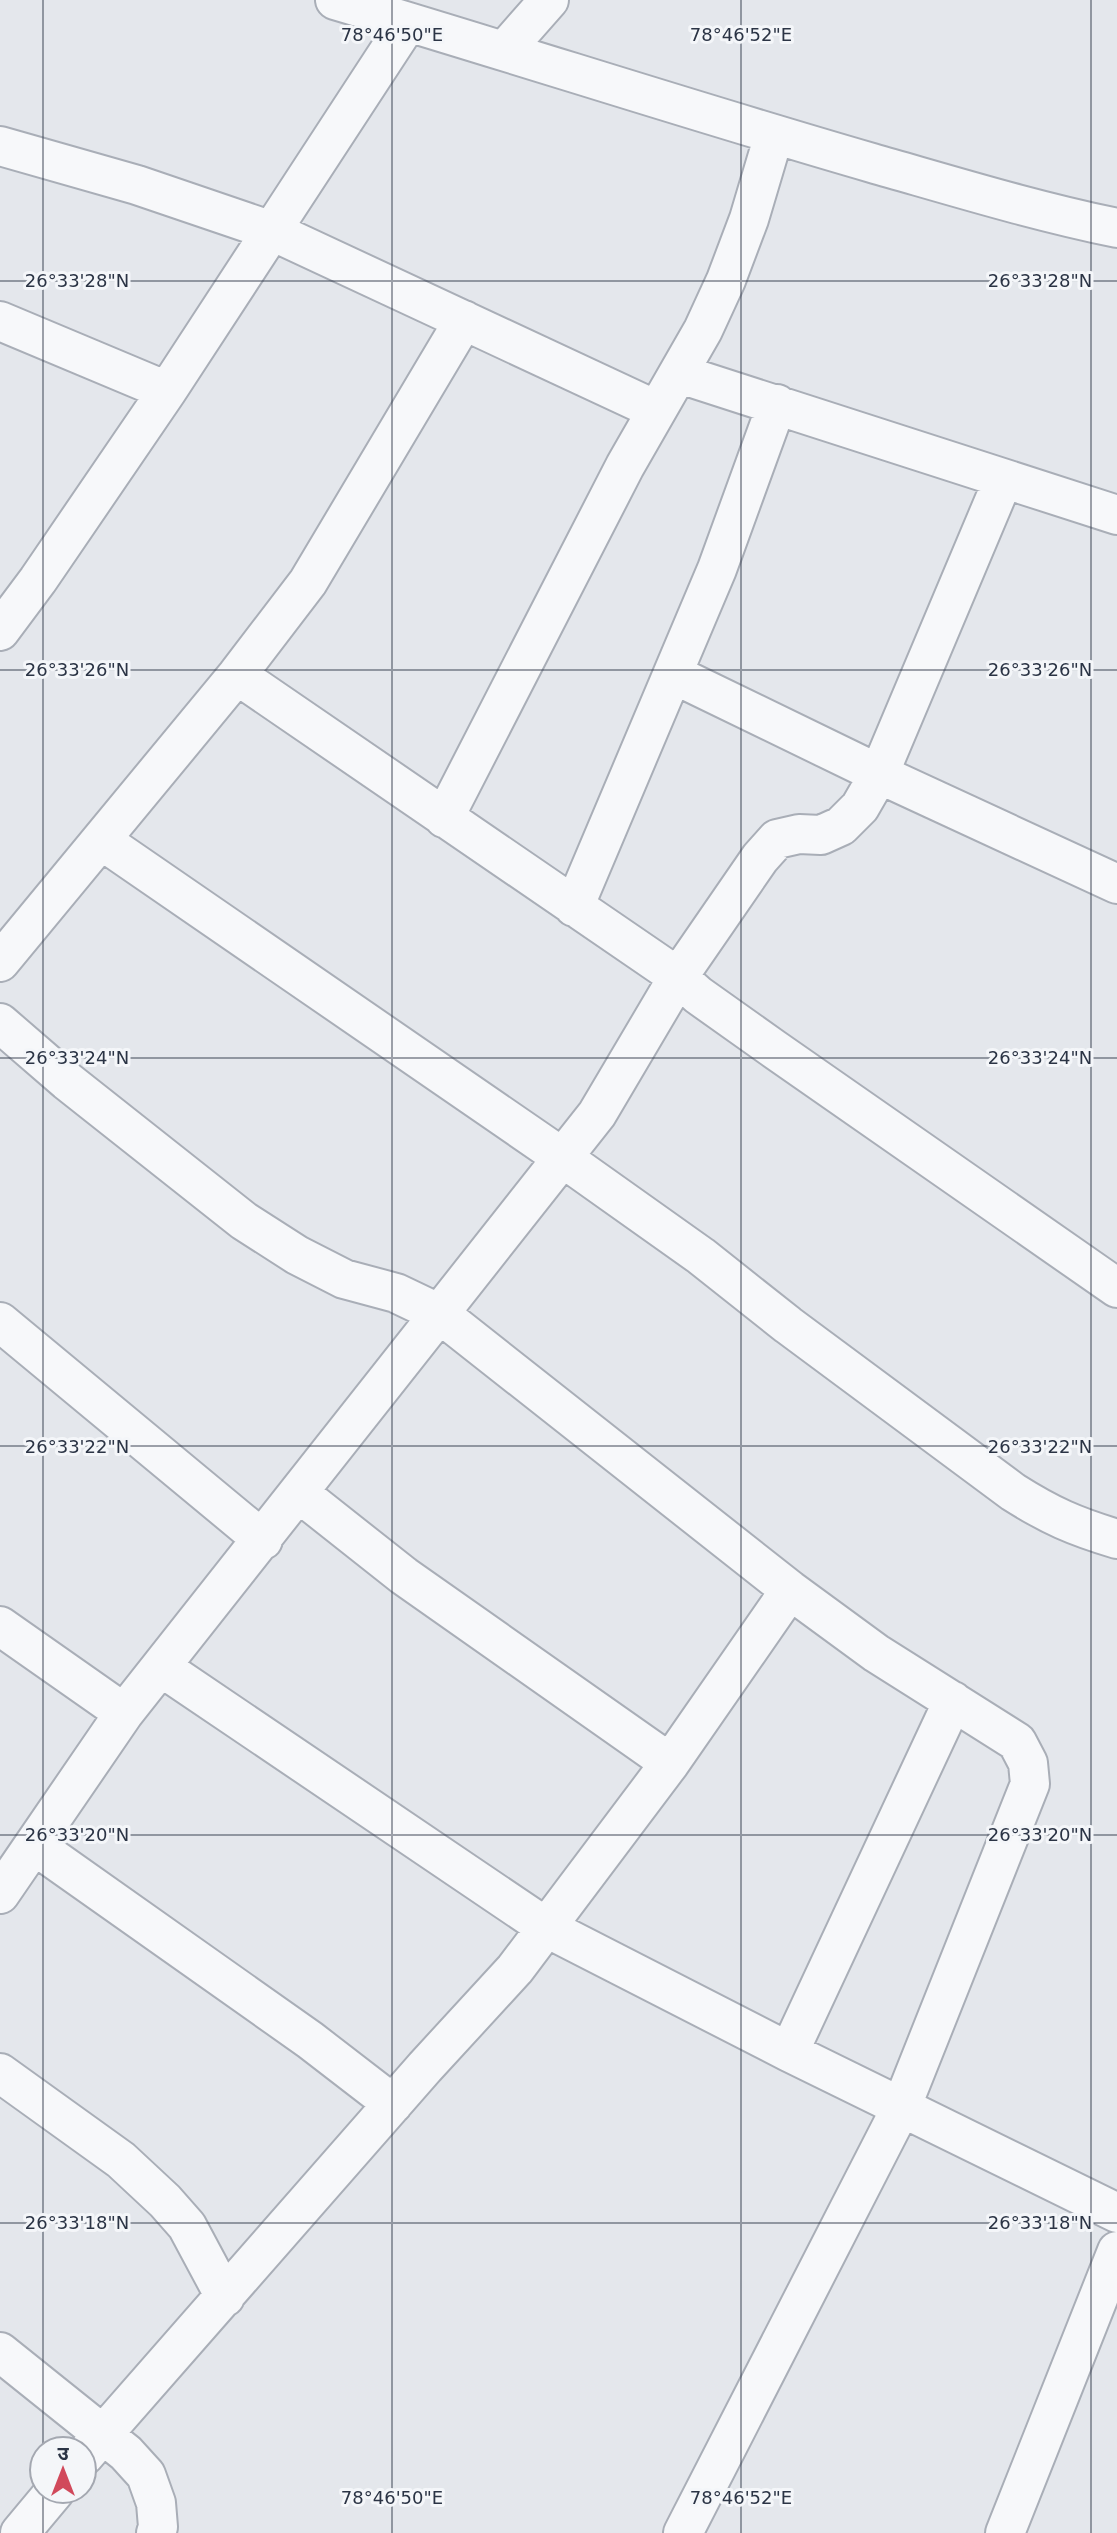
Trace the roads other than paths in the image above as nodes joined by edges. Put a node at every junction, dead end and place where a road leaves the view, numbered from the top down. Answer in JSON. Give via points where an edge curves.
{"nodes":[{"id":1,"x":335,"y":0,"type":"edge"},
{"id":2,"x":549,"y":0,"type":"edge"},
{"id":3,"x":408,"y":22,"type":"junction"},
{"id":4,"x":505,"y":50,"type":"junction"},
{"id":5,"x":774,"y":135,"type":"junction"},
{"id":6,"x":0,"y":146,"type":"edge"},
{"id":7,"x":1117,"y":228,"type":"edge"},
{"id":8,"x":272,"y":231,"type":"junction"},
{"id":9,"x":464,"y":320,"type":"junction"},
{"id":10,"x":0,"y":321,"type":"edge"},
{"id":11,"x":680,"y":374,"type":"junction"},
{"id":12,"x":167,"y":391,"type":"junction"},
{"id":13,"x":777,"y":404,"type":"junction"},
{"id":14,"x":656,"y":410,"type":"junction"},
{"id":15,"x":1003,"y":480,"type":"junction"},
{"id":16,"x":1117,"y":515,"type":"edge"},
{"id":17,"x":0,"y":631,"type":"edge"},
{"id":18,"x":673,"y":674,"type":"junction"},
{"id":19,"x":237,"y":675,"type":"junction"},
{"id":20,"x":879,"y":774,"type":"junction"},
{"id":21,"x":444,"y":818,"type":"junction"},
{"id":22,"x":101,"y":840,"type":"junction"},
{"id":23,"x":1117,"y":884,"type":"edge"},
{"id":24,"x":575,"y":908,"type":"junction"},
{"id":25,"x":0,"y":962,"type":"edge"},
{"id":26,"x":678,"y":977,"type":"junction"},
{"id":27,"x":0,"y":1023,"type":"edge"},
{"id":28,"x":563,"y":1158,"type":"junction"},
{"id":29,"x":1117,"y":1288,"type":"edge"},
{"id":30,"x":440,"y":1314,"type":"junction"},
{"id":31,"x":0,"y":1322,"type":"edge"},
{"id":32,"x":299,"y":1493,"type":"junction"},
{"id":33,"x":263,"y":1539,"type":"junction"},
{"id":34,"x":1117,"y":1539,"type":"edge"},
{"id":35,"x":790,"y":1590,"type":"junction"},
{"id":36,"x":0,"y":1626,"type":"edge"},
{"id":37,"x":161,"y":1668,"type":"junction"},
{"id":38,"x":953,"y":1701,"type":"junction"},
{"id":39,"x":124,"y":1713,"type":"junction"},
{"id":40,"x":670,"y":1763,"type":"junction"},
{"id":41,"x":34,"y":1845,"type":"junction"},
{"id":42,"x":1,"y":1889,"type":"edge"},
{"id":43,"x":547,"y":1928,"type":"junction"},
{"id":44,"x":789,"y":2052,"type":"junction"},
{"id":45,"x":0,"y":2073,"type":"edge"},
{"id":46,"x":393,"y":2104,"type":"junction"},
{"id":47,"x":901,"y":2108,"type":"junction"},
{"id":48,"x":1117,"y":2213,"type":"edge"},
{"id":49,"x":1117,"y":2251,"type":"edge"},
{"id":50,"x":225,"y":2297,"type":"junction"},
{"id":51,"x":5,"y":2367,"type":"edge"},
{"id":52,"x":82,"y":2435,"type":"edge"},
{"id":53,"x":98,"y":2439,"type":"edge"},
{"id":54,"x":98,"y":2446,"type":"edge"},
{"id":55,"x":43,"y":2505,"type":"edge"},
{"id":56,"x":20,"y":2533,"type":"edge"},
{"id":57,"x":156,"y":2533,"type":"edge"},
{"id":58,"x":683,"y":2533,"type":"edge"},
{"id":59,"x":1004,"y":2533,"type":"edge"}],
"edges":[{"from":1,"to":3,"type":"street"},
{"from":2,"to":4,"type":"street"},
{"from":3,"to":4,"type":"street"},
{"from":3,"to":8,"type":"street"},
{"from":4,"to":5,"type":"street"},
{"from":5,"to":7,"type":"street"},
{"from":5,"to":11,"type":"street","via":[[726,280]]},
{"from":6,"to":8,"type":"street","via":[[137,184]]},
{"from":8,"to":9,"type":"street"},
{"from":8,"to":12,"type":"street"},
{"from":9,"to":14,"type":"street"},
{"from":9,"to":19,"type":"street","via":[[308,582]]},
{"from":10,"to":12,"type":"street"},
{"from":11,"to":13,"type":"street"},
{"from":11,"to":14,"type":"street"},
{"from":12,"to":17,"type":"street"},
{"from":13,"to":15,"type":"street"},
{"from":13,"to":18,"type":"street"},
{"from":14,"to":21,"type":"street"},
{"from":15,"to":16,"type":"street"},
{"from":15,"to":20,"type":"street"},
{"from":18,"to":20,"type":"street"},
{"from":18,"to":24,"type":"street"},
{"from":19,"to":21,"type":"street"},
{"from":19,"to":22,"type":"street"},
{"from":20,"to":23,"type":"street"},
{"from":20,"to":26,"type":"street","via":[[860,807],[841,826],[821,835],[777,839]]},
{"from":21,"to":24,"type":"street"},
{"from":22,"to":25,"type":"street"},
{"from":22,"to":28,"type":"street"},
{"from":24,"to":26,"type":"street"},
{"from":26,"to":28,"type":"street","via":[[617,1084]]},
{"from":26,"to":29,"type":"street"},
{"from":27,"to":30,"type":"street","via":[[244,1221],[344,1279],[396,1293]]},
{"from":28,"to":30,"type":"street"},
{"from":28,"to":34,"type":"street","via":[[701,1256],[1013,1492],[1044,1512]]},
{"from":30,"to":32,"type":"street"},
{"from":30,"to":35,"type":"street"},
{"from":31,"to":33,"type":"street"},
{"from":32,"to":33,"type":"street"},
{"from":32,"to":40,"type":"street","via":[[404,1576]]},
{"from":33,"to":37,"type":"street"},
{"from":35,"to":38,"type":"street","via":[[876,1653]]},
{"from":35,"to":40,"type":"street"},
{"from":36,"to":39,"type":"street"},
{"from":37,"to":39,"type":"street"},
{"from":37,"to":43,"type":"street"},
{"from":38,"to":44,"type":"street"},
{"from":38,"to":47,"type":"street","via":[[1017,1742],[1028,1763],[1030,1784]]},
{"from":39,"to":41,"type":"street"},
{"from":40,"to":43,"type":"street"},
{"from":41,"to":42,"type":"street"},
{"from":41,"to":46,"type":"street"},
{"from":43,"to":44,"type":"street"},
{"from":43,"to":46,"type":"street"},
{"from":44,"to":47,"type":"street"},
{"from":45,"to":50,"type":"street","via":[[121,2160],[164,2201],[187,2226]]},
{"from":46,"to":50,"type":"street"},
{"from":47,"to":48,"type":"street"},
{"from":47,"to":58,"type":"street"},
{"from":49,"to":59,"type":"street"},
{"from":50,"to":53,"type":"street"},
{"from":51,"to":52,"type":"street"},
{"from":54,"to":57,"type":"street","via":[[126,2453],[146,2475],[156,2503]]},
{"from":55,"to":56,"type":"street"}]}
